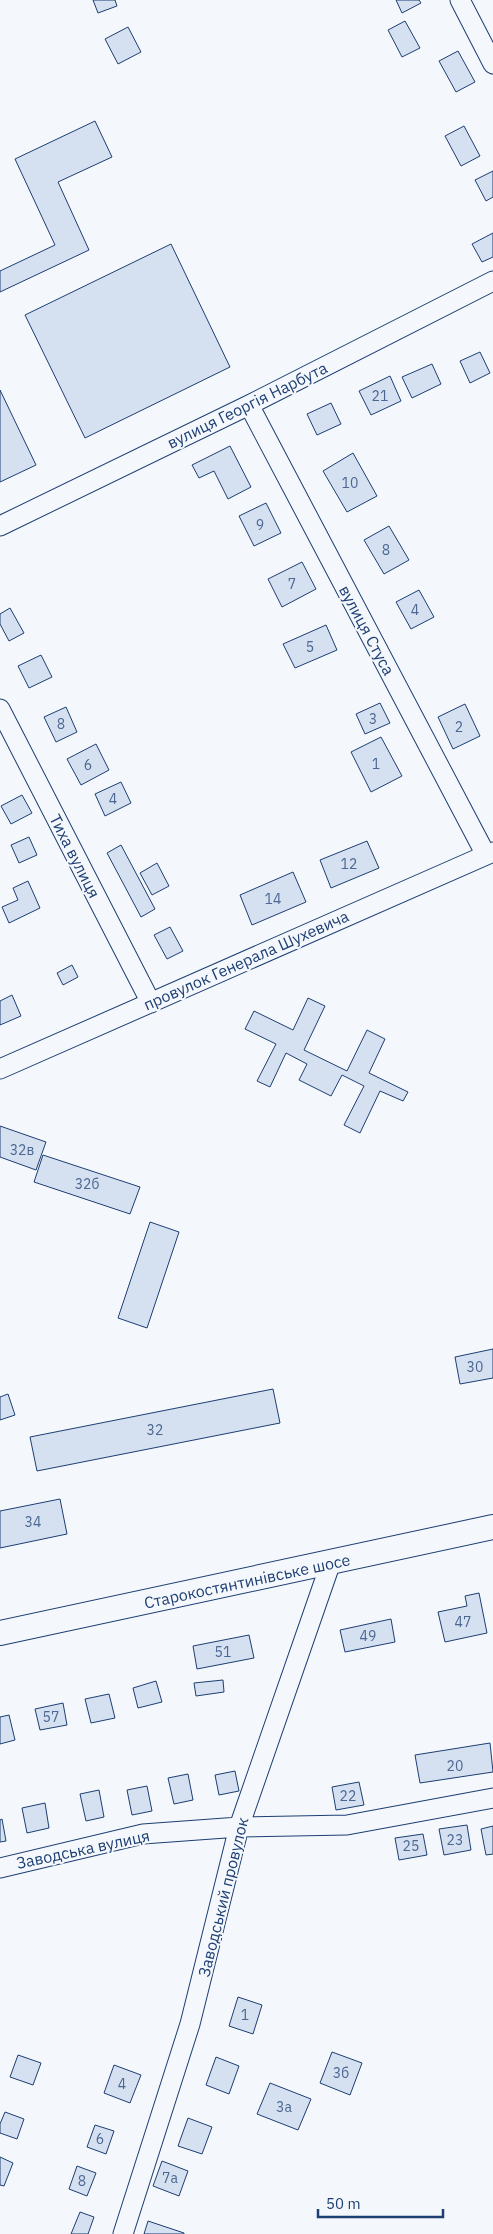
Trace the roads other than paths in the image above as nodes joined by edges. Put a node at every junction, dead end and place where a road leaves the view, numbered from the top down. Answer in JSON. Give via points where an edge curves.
{"nodes":[{"id":1,"x":460,"y":0,"type":"edge"},
{"id":2,"x":493,"y":64,"type":"edge"},
{"id":3,"x":493,"y":281,"type":"edge"},
{"id":4,"x":249,"y":405,"type":"junction"},
{"id":5,"x":0,"y":526,"type":"edge"},
{"id":6,"x":0,"y":709,"type":"edge"},
{"id":7,"x":489,"y":853,"type":"edge"},
{"id":8,"x":150,"y":1003,"type":"junction"},
{"id":9,"x":0,"y":1069,"type":"edge"},
{"id":10,"x":493,"y":1527,"type":"edge"},
{"id":11,"x":331,"y":1562,"type":"junction"},
{"id":12,"x":0,"y":1633,"type":"edge"},
{"id":13,"x":493,"y":1798,"type":"edge"},
{"id":14,"x":239,"y":1827,"type":"junction"},
{"id":15,"x":0,"y":1868,"type":"edge"},
{"id":16,"x":123,"y":2234,"type":"edge"}],
"edges":[{"from":1,"to":2,"type":"street"},
{"from":3,"to":4,"type":"street","name":"вулиця Георгія Нарбута"},
{"from":4,"to":5,"type":"street","name":"вулиця Георгія Нарбута"},
{"from":4,"to":7,"type":"street","name":"вулиця Стуса"},
{"from":6,"to":8,"type":"street","name":"Тиха вулиця"},
{"from":7,"to":8,"type":"street","name":"провулок Генерала Шухевича"},
{"from":8,"to":9,"type":"street","name":"провулок Генерала Шухевича"},
{"from":10,"to":11,"type":"main road","name":"Старокостянтинівське шосе"},
{"from":11,"to":12,"type":"main road","name":"Старокостянтинівське шосе"},
{"from":11,"to":14,"type":"street","name":"Заводський провулок"},
{"from":13,"to":14,"type":"street","name":"Заводська вулиця","via":[[347,1826]]},
{"from":14,"to":15,"type":"street","name":"Заводська вулиця","via":[[143,1834]]},
{"from":14,"to":16,"type":"street","name":"Заводський провулок","via":[[190,2024]]}]}
